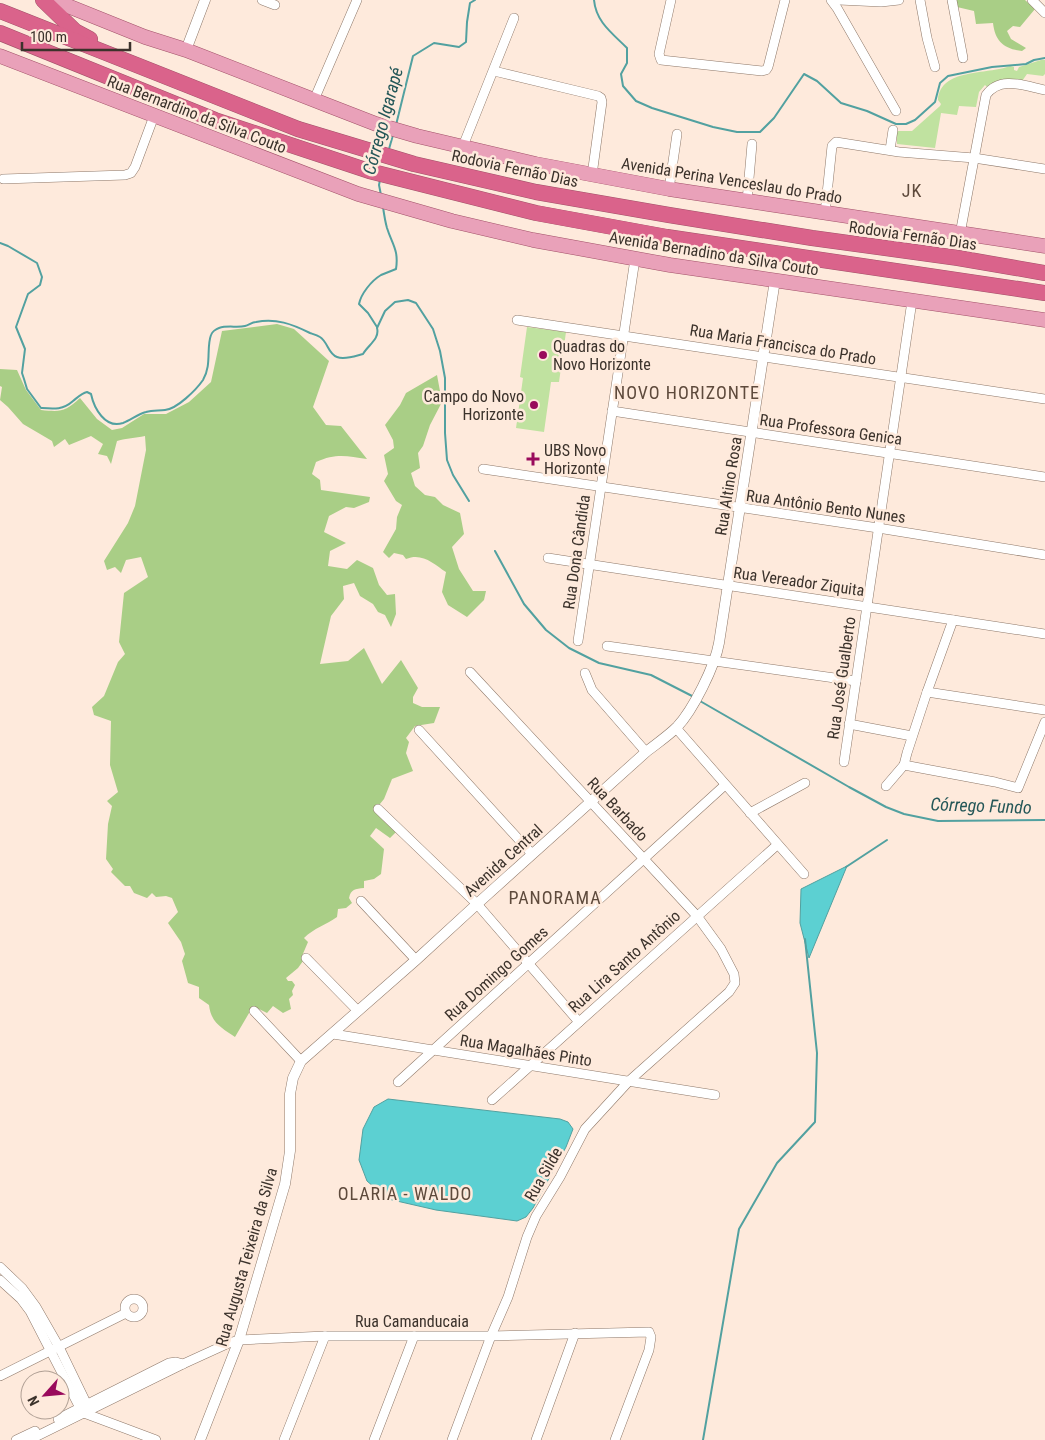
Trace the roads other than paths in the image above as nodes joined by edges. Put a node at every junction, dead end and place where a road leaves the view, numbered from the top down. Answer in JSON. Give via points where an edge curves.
{"nodes":[{"id":1,"x":42,"y":0,"type":"edge"},
{"id":2,"x":54,"y":0,"type":"edge"},
{"id":3,"x":205,"y":0,"type":"edge"},
{"id":4,"x":262,"y":0,"type":"edge"},
{"id":5,"x":357,"y":0,"type":"edge"},
{"id":6,"x":671,"y":0,"type":"edge"},
{"id":7,"x":785,"y":0,"type":"edge"},
{"id":8,"x":831,"y":0,"type":"edge"},
{"id":9,"x":839,"y":0,"type":"edge"},
{"id":10,"x":899,"y":0,"type":"edge"},
{"id":11,"x":920,"y":0,"type":"edge"},
{"id":12,"x":952,"y":0,"type":"edge"},
{"id":13,"x":1032,"y":0,"type":"edge"},
{"id":14,"x":275,"y":5,"type":"dead end"},
{"id":15,"x":0,"y":11,"type":"edge"},
{"id":16,"x":1045,"y":13,"type":"edge"},
{"id":17,"x":514,"y":18,"type":"dead end"},
{"id":18,"x":0,"y":33,"type":"edge"},
{"id":19,"x":186,"y":50,"type":"junction"},
{"id":20,"x":0,"y":56,"type":"edge"},
{"id":21,"x":963,"y":58,"type":"dead end"},
{"id":22,"x":935,"y":67,"type":"dead end"},
{"id":23,"x":494,"y":71,"type":"junction"},
{"id":24,"x":165,"y":77,"type":"junction"},
{"id":25,"x":1045,"y":90,"type":"edge"},
{"id":26,"x":314,"y":100,"type":"junction"},
{"id":27,"x":896,"y":111,"type":"dead end"},
{"id":28,"x":154,"y":116,"type":"junction"},
{"id":29,"x":893,"y":130,"type":"dead end"},
{"id":30,"x":677,"y":134,"type":"dead end"},
{"id":31,"x":752,"y":144,"type":"dead end"},
{"id":32,"x":463,"y":146,"type":"junction"},
{"id":33,"x":890,"y":150,"type":"junction"},
{"id":34,"x":974,"y":158,"type":"junction"},
{"id":35,"x":1045,"y":169,"type":"edge"},
{"id":36,"x":592,"y":174,"type":"junction"},
{"id":37,"x":3,"y":179,"type":"dead end"},
{"id":38,"x":669,"y":189,"type":"junction"},
{"id":39,"x":746,"y":201,"type":"junction"},
{"id":40,"x":382,"y":202,"type":"joint"},
{"id":41,"x":825,"y":213,"type":"junction"},
{"id":42,"x":960,"y":234,"type":"junction"},
{"id":43,"x":1045,"y":246,"type":"edge"},
{"id":44,"x":958,"y":258,"type":"junction"},
{"id":45,"x":635,"y":259,"type":"junction"},
{"id":46,"x":1045,"y":263,"type":"edge"},
{"id":47,"x":1045,"y":273,"type":"edge"},
{"id":48,"x":775,"y":280,"type":"junction"},
{"id":49,"x":1045,"y":293,"type":"edge"},
{"id":50,"x":912,"y":301,"type":"junction"},
{"id":51,"x":517,"y":320,"type":"dead end"},
{"id":52,"x":1045,"y":320,"type":"edge"},
{"id":53,"x":623,"y":335,"type":"junction"},
{"id":54,"x":764,"y":357,"type":"junction"},
{"id":55,"x":901,"y":377,"type":"junction"},
{"id":56,"x":1045,"y":399,"type":"edge"},
{"id":57,"x":612,"y":412,"type":"junction"},
{"id":58,"x":752,"y":433,"type":"junction"},
{"id":59,"x":890,"y":453,"type":"junction"},
{"id":60,"x":483,"y":470,"type":"dead end"},
{"id":61,"x":1045,"y":477,"type":"edge"},
{"id":62,"x":600,"y":487,"type":"junction"},
{"id":63,"x":740,"y":508,"type":"junction"},
{"id":64,"x":878,"y":528,"type":"junction"},
{"id":65,"x":1045,"y":555,"type":"edge"},
{"id":66,"x":548,"y":558,"type":"dead end"},
{"id":67,"x":589,"y":564,"type":"junction"},
{"id":68,"x":728,"y":586,"type":"junction"},
{"id":69,"x":867,"y":606,"type":"junction"},
{"id":70,"x":953,"y":620,"type":"junction"},
{"id":71,"x":1045,"y":634,"type":"edge"},
{"id":72,"x":578,"y":641,"type":"dead end"},
{"id":73,"x":607,"y":646,"type":"dead end"},
{"id":74,"x":715,"y":660,"type":"junction"},
{"id":75,"x":470,"y":672,"type":"dead end"},
{"id":76,"x":585,"y":673,"type":"dead end"},
{"id":77,"x":856,"y":681,"type":"junction"},
{"id":78,"x":927,"y":692,"type":"junction"},
{"id":79,"x":691,"y":707,"type":"joint"},
{"id":80,"x":1045,"y":710,"type":"edge"},
{"id":81,"x":1045,"y":722,"type":"edge"},
{"id":82,"x":849,"y":724,"type":"junction"},
{"id":83,"x":676,"y":728,"type":"junction"},
{"id":84,"x":419,"y":730,"type":"dead end"},
{"id":85,"x":912,"y":736,"type":"junction"},
{"id":86,"x":646,"y":752,"type":"junction"},
{"id":87,"x":844,"y":762,"type":"dead end"},
{"id":88,"x":904,"y":765,"type":"junction"},
{"id":89,"x":805,"y":783,"type":"dead end"},
{"id":90,"x":725,"y":785,"type":"junction"},
{"id":91,"x":886,"y":786,"type":"dead end"},
{"id":92,"x":591,"y":802,"type":"junction"},
{"id":93,"x":378,"y":809,"type":"dead end"},
{"id":94,"x":750,"y":813,"type":"junction"},
{"id":95,"x":777,"y":844,"type":"junction"},
{"id":96,"x":532,"y":854,"type":"junction"},
{"id":97,"x":644,"y":859,"type":"junction"},
{"id":98,"x":804,"y":874,"type":"dead end"},
{"id":99,"x":361,"y":901,"type":"dead end"},
{"id":100,"x":477,"y":904,"type":"junction"},
{"id":101,"x":697,"y":916,"type":"junction"},
{"id":102,"x":306,"y":958,"type":"dead end"},
{"id":103,"x":416,"y":960,"type":"junction"},
{"id":104,"x":528,"y":964,"type":"junction"},
{"id":105,"x":734,"y":974,"type":"joint"},
{"id":106,"x":254,"y":1011,"type":"dead end"},
{"id":107,"x":358,"y":1011,"type":"junction"},
{"id":108,"x":579,"y":1022,"type":"junction"},
{"id":109,"x":333,"y":1034,"type":"junction"},
{"id":110,"x":434,"y":1050,"type":"junction"},
{"id":111,"x":302,"y":1061,"type":"junction"},
{"id":112,"x":530,"y":1066,"type":"junction"},
{"id":113,"x":629,"y":1080,"type":"junction"},
{"id":114,"x":398,"y":1082,"type":"dead end"},
{"id":115,"x":715,"y":1095,"type":"dead end"},
{"id":116,"x":492,"y":1100,"type":"dead end"},
{"id":117,"x":0,"y":1267,"type":"edge"},
{"id":118,"x":0,"y":1280,"type":"edge"},
{"id":119,"x":126,"y":1313,"type":"dead end"},
{"id":120,"x":575,"y":1333,"type":"junction"},
{"id":121,"x":324,"y":1336,"type":"junction"},
{"id":122,"x":414,"y":1336,"type":"junction"},
{"id":123,"x":491,"y":1336,"type":"junction"},
{"id":124,"x":239,"y":1340,"type":"junction"},
{"id":125,"x":54,"y":1349,"type":"junction"},
{"id":126,"x":0,"y":1376,"type":"edge"},
{"id":127,"x":87,"y":1411,"type":"junction"},
{"id":128,"x":16,"y":1440,"type":"edge"},
{"id":129,"x":29,"y":1440,"type":"edge"},
{"id":130,"x":156,"y":1440,"type":"edge"},
{"id":131,"x":200,"y":1440,"type":"edge"},
{"id":132,"x":284,"y":1440,"type":"edge"},
{"id":133,"x":374,"y":1440,"type":"edge"},
{"id":134,"x":452,"y":1440,"type":"edge"},
{"id":135,"x":536,"y":1440,"type":"edge"},
{"id":136,"x":615,"y":1440,"type":"edge"}],
"edges":[{"from":1,"to":24,"type":"highway","via":[[75,31]]},
{"from":2,"to":19,"type":"main road","name":"Avenida Perina Venceslau do Prado"},
{"from":3,"to":19,"type":"street"},
{"from":4,"to":14,"type":"street"},
{"from":5,"to":26,"type":"street"},
{"from":6,"to":7,"type":"street","via":[[659,54],[663,61],[766,70]]},
{"from":8,"to":27,"type":"street"},
{"from":9,"to":10,"type":"street"},
{"from":11,"to":22,"type":"street"},
{"from":12,"to":21,"type":"street"},
{"from":13,"to":16,"type":"street"},
{"from":15,"to":24,"type":"highway","name":"Rodovia Fernão Dias"},
{"from":17,"to":23,"type":"street"},
{"from":18,"to":49,"type":"highway","via":[[215,120],[369,171],[536,213],[658,235]]},
{"from":19,"to":26,"type":"main road","name":"Avenida Perina Venceslau do Prado"},
{"from":20,"to":28,"type":"main road","name":"Rua Bernardino da Silva Couto"},
{"from":23,"to":32,"type":"street"},
{"from":23,"to":36,"type":"street","via":[[602,98]]},
{"from":24,"to":44,"type":"highway","name":"Rodovia Fernão Dias","via":[[298,129],[375,153],[536,192],[812,238]]},
{"from":25,"to":34,"type":"street","via":[[1012,83],[994,87],[984,100]]},
{"from":26,"to":32,"type":"main road","name":"Avenida Perina Venceslau do Prado","via":[[376,124]]},
{"from":28,"to":37,"type":"street","via":[[132,173]]},
{"from":28,"to":40,"type":"main road","name":"Rua Bernardino da Silva Couto"},
{"from":29,"to":33,"type":"street"},
{"from":30,"to":38,"type":"street"},
{"from":31,"to":39,"type":"street"},
{"from":32,"to":36,"type":"main road","name":"Avenida Perina Venceslau do Prado"},
{"from":33,"to":34,"type":"street"},
{"from":33,"to":41,"type":"street","via":[[834,143]]},
{"from":34,"to":35,"type":"street"},
{"from":34,"to":42,"type":"street"},
{"from":36,"to":38,"type":"main road","name":"Avenida Perina Venceslau do Prado"},
{"from":38,"to":39,"type":"main road","name":"Avenida Perina Venceslau do Prado"},
{"from":39,"to":41,"type":"main road","name":"Avenida Perina Venceslau do Prado"},
{"from":40,"to":45,"type":"main road","name":"Avenida Bernadino da Silva Couto","via":[[524,238]]},
{"from":41,"to":42,"type":"main road","name":"Avenida Perina Venceslau do Prado"},
{"from":42,"to":43,"type":"main road","name":"Avenida Perina Venceslau do Prado"},
{"from":44,"to":46,"type":"highway"},
{"from":44,"to":47,"type":"highway","name":"Rodovia Fernão Dias"},
{"from":45,"to":48,"type":"main road","name":"Avenida Bernadino da Silva Couto"},
{"from":45,"to":53,"type":"street","name":"Rua Dona Cândida"},
{"from":48,"to":50,"type":"main road","name":"Avenida Bernadino da Silva Couto"},
{"from":48,"to":54,"type":"street","name":"Rua Altino Rosa"},
{"from":50,"to":52,"type":"main road","name":"Avenida Bernadino da Silva Couto"},
{"from":50,"to":55,"type":"street","name":"Rua José Gualberto"},
{"from":51,"to":53,"type":"street","name":"Rua Maria Francisca do Prado"},
{"from":53,"to":54,"type":"street","name":"Rua Maria Francisca do Prado"},
{"from":53,"to":57,"type":"street","name":"Rua Dona Cândida"},
{"from":54,"to":55,"type":"street","name":"Rua Maria Francisca do Prado"},
{"from":54,"to":58,"type":"street","name":"Rua Altino Rosa"},
{"from":55,"to":56,"type":"street","name":"Rua Maria Francisca do Prado"},
{"from":55,"to":59,"type":"street","name":"Rua José Gualberto"},
{"from":57,"to":58,"type":"street","name":"Rua Professora Genica"},
{"from":57,"to":62,"type":"street","name":"Rua Dona Cândida"},
{"from":58,"to":59,"type":"street","name":"Rua Professora Genica"},
{"from":58,"to":63,"type":"street","name":"Rua Altino Rosa"},
{"from":59,"to":61,"type":"street","name":"Rua Professora Genica"},
{"from":59,"to":64,"type":"street","name":"Rua José Gualberto"},
{"from":60,"to":62,"type":"street","name":"Rua Antônio Bento Nunes"},
{"from":62,"to":63,"type":"street","name":"Rua Antônio Bento Nunes"},
{"from":62,"to":67,"type":"street","name":"Rua Dona Cândida"},
{"from":63,"to":64,"type":"street","name":"Rua Antônio Bento Nunes"},
{"from":63,"to":68,"type":"street","name":"Rua Altino Rosa"},
{"from":64,"to":65,"type":"street","name":"Rua Antônio Bento Nunes"},
{"from":64,"to":69,"type":"street","name":"Rua José Gualberto"},
{"from":66,"to":67,"type":"street","name":"Rua Vereador Ziquita"},
{"from":67,"to":68,"type":"street","name":"Rua Vereador Ziquita"},
{"from":67,"to":72,"type":"street","name":"Rua Dona Cândida"},
{"from":68,"to":69,"type":"street","name":"Rua Vereador Ziquita"},
{"from":68,"to":74,"type":"street","name":"Rua Altino Rosa"},
{"from":69,"to":70,"type":"street","name":"Rua Vereador Ziquita"},
{"from":69,"to":77,"type":"street","name":"Rua José Gualberto"},
{"from":70,"to":71,"type":"street","name":"Rua Vereador Ziquita"},
{"from":70,"to":78,"type":"street"},
{"from":73,"to":74,"type":"street"},
{"from":74,"to":77,"type":"street"},
{"from":74,"to":79,"type":"street","name":"Rua Altino Rosa"},
{"from":75,"to":92,"type":"street","name":"Rua Barbado"},
{"from":76,"to":86,"type":"street","via":[[592,690]]},
{"from":77,"to":82,"type":"street","name":"Rua José Gualberto"},
{"from":78,"to":80,"type":"street"},
{"from":78,"to":85,"type":"street"},
{"from":79,"to":83,"type":"street","name":"Avenida Central"},
{"from":81,"to":88,"type":"street","via":[[1018,788]]},
{"from":82,"to":85,"type":"street"},
{"from":82,"to":87,"type":"street","name":"Rua José Gualberto"},
{"from":83,"to":86,"type":"street","name":"Avenida Central"},
{"from":83,"to":90,"type":"street"},
{"from":84,"to":96,"type":"street"},
{"from":85,"to":88,"type":"street"},
{"from":86,"to":92,"type":"street","name":"Avenida Central"},
{"from":88,"to":91,"type":"street"},
{"from":89,"to":94,"type":"street"},
{"from":90,"to":94,"type":"street"},
{"from":90,"to":97,"type":"street","name":"Rua Domingo Gomes"},
{"from":92,"to":96,"type":"street","name":"Avenida Central"},
{"from":92,"to":97,"type":"street","name":"Rua Barbado"},
{"from":93,"to":100,"type":"street"},
{"from":94,"to":95,"type":"street"},
{"from":95,"to":98,"type":"street"},
{"from":95,"to":101,"type":"street","name":"Rua Lira Santo Antônio"},
{"from":96,"to":100,"type":"street","name":"Avenida Central"},
{"from":97,"to":101,"type":"street","name":"Rua Barbado"},
{"from":97,"to":104,"type":"street","name":"Rua Domingo Gomes"},
{"from":99,"to":103,"type":"street"},
{"from":100,"to":103,"type":"street","name":"Avenida Central"},
{"from":100,"to":104,"type":"street"},
{"from":101,"to":105,"type":"street","name":"Rua Barbado"},
{"from":101,"to":108,"type":"street","name":"Rua Lira Santo Antônio"},
{"from":102,"to":107,"type":"street"},
{"from":103,"to":107,"type":"street","name":"Avenida Central"},
{"from":104,"to":108,"type":"street"},
{"from":104,"to":110,"type":"street","name":"Rua Domingo Gomes"},
{"from":105,"to":113,"type":"street","name":"Rua Silde","via":[[735,983],[729,992]]},
{"from":106,"to":111,"type":"street"},
{"from":107,"to":109,"type":"street","name":"Avenida Central"},
{"from":108,"to":112,"type":"street","name":"Rua Lira Santo Antônio"},
{"from":109,"to":110,"type":"street","name":"Rua Magalhães Pinto"},
{"from":109,"to":111,"type":"street","name":"Rua Augusta Teixeira da Silva"},
{"from":110,"to":112,"type":"street","name":"Rua Magalhães Pinto"},
{"from":110,"to":114,"type":"street","name":"Rua Domingo Gomes"},
{"from":111,"to":124,"type":"street","name":"Rua Augusta Teixeira da Silva","via":[[293,1078],[290,1094],[290,1151],[285,1184]]},
{"from":112,"to":113,"type":"street","name":"Rua Magalhães Pinto"},
{"from":112,"to":116,"type":"street","name":"Rua Lira Santo Antônio"},
{"from":113,"to":115,"type":"street","name":"Rua Magalhães Pinto"},
{"from":113,"to":123,"type":"street","name":"Rua Silde","via":[[586,1129],[536,1216]]},
{"from":117,"to":125,"type":"street","via":[[29,1297]]},
{"from":118,"to":125,"type":"street","via":[[26,1305]]},
{"from":119,"to":125,"type":"street"},
{"from":120,"to":123,"type":"street","name":"Rua Camanducaia"},
{"from":120,"to":135,"type":"street"},
{"from":120,"to":136,"type":"street","name":"Rua Camanducaia","via":[[649,1332],[651,1337]]},
{"from":121,"to":122,"type":"street","name":"Rua Camanducaia"},
{"from":121,"to":124,"type":"street","name":"Rua Camanducaia"},
{"from":121,"to":132,"type":"street"},
{"from":122,"to":123,"type":"street","name":"Rua Camanducaia"},
{"from":122,"to":133,"type":"street"},
{"from":123,"to":134,"type":"street","name":"Rua Silde"},
{"from":124,"to":127,"type":"street","name":"Rua Camanducaia"},
{"from":124,"to":131,"type":"street","name":"Rua Augusta Teixeira da Silva"},
{"from":125,"to":126,"type":"street"},
{"from":125,"to":127,"type":"street"},
{"from":127,"to":128,"type":"street","name":"Rua Camanducaia"},
{"from":127,"to":129,"type":"street","name":"Rua Camanducaia"},
{"from":127,"to":130,"type":"street"}]}
